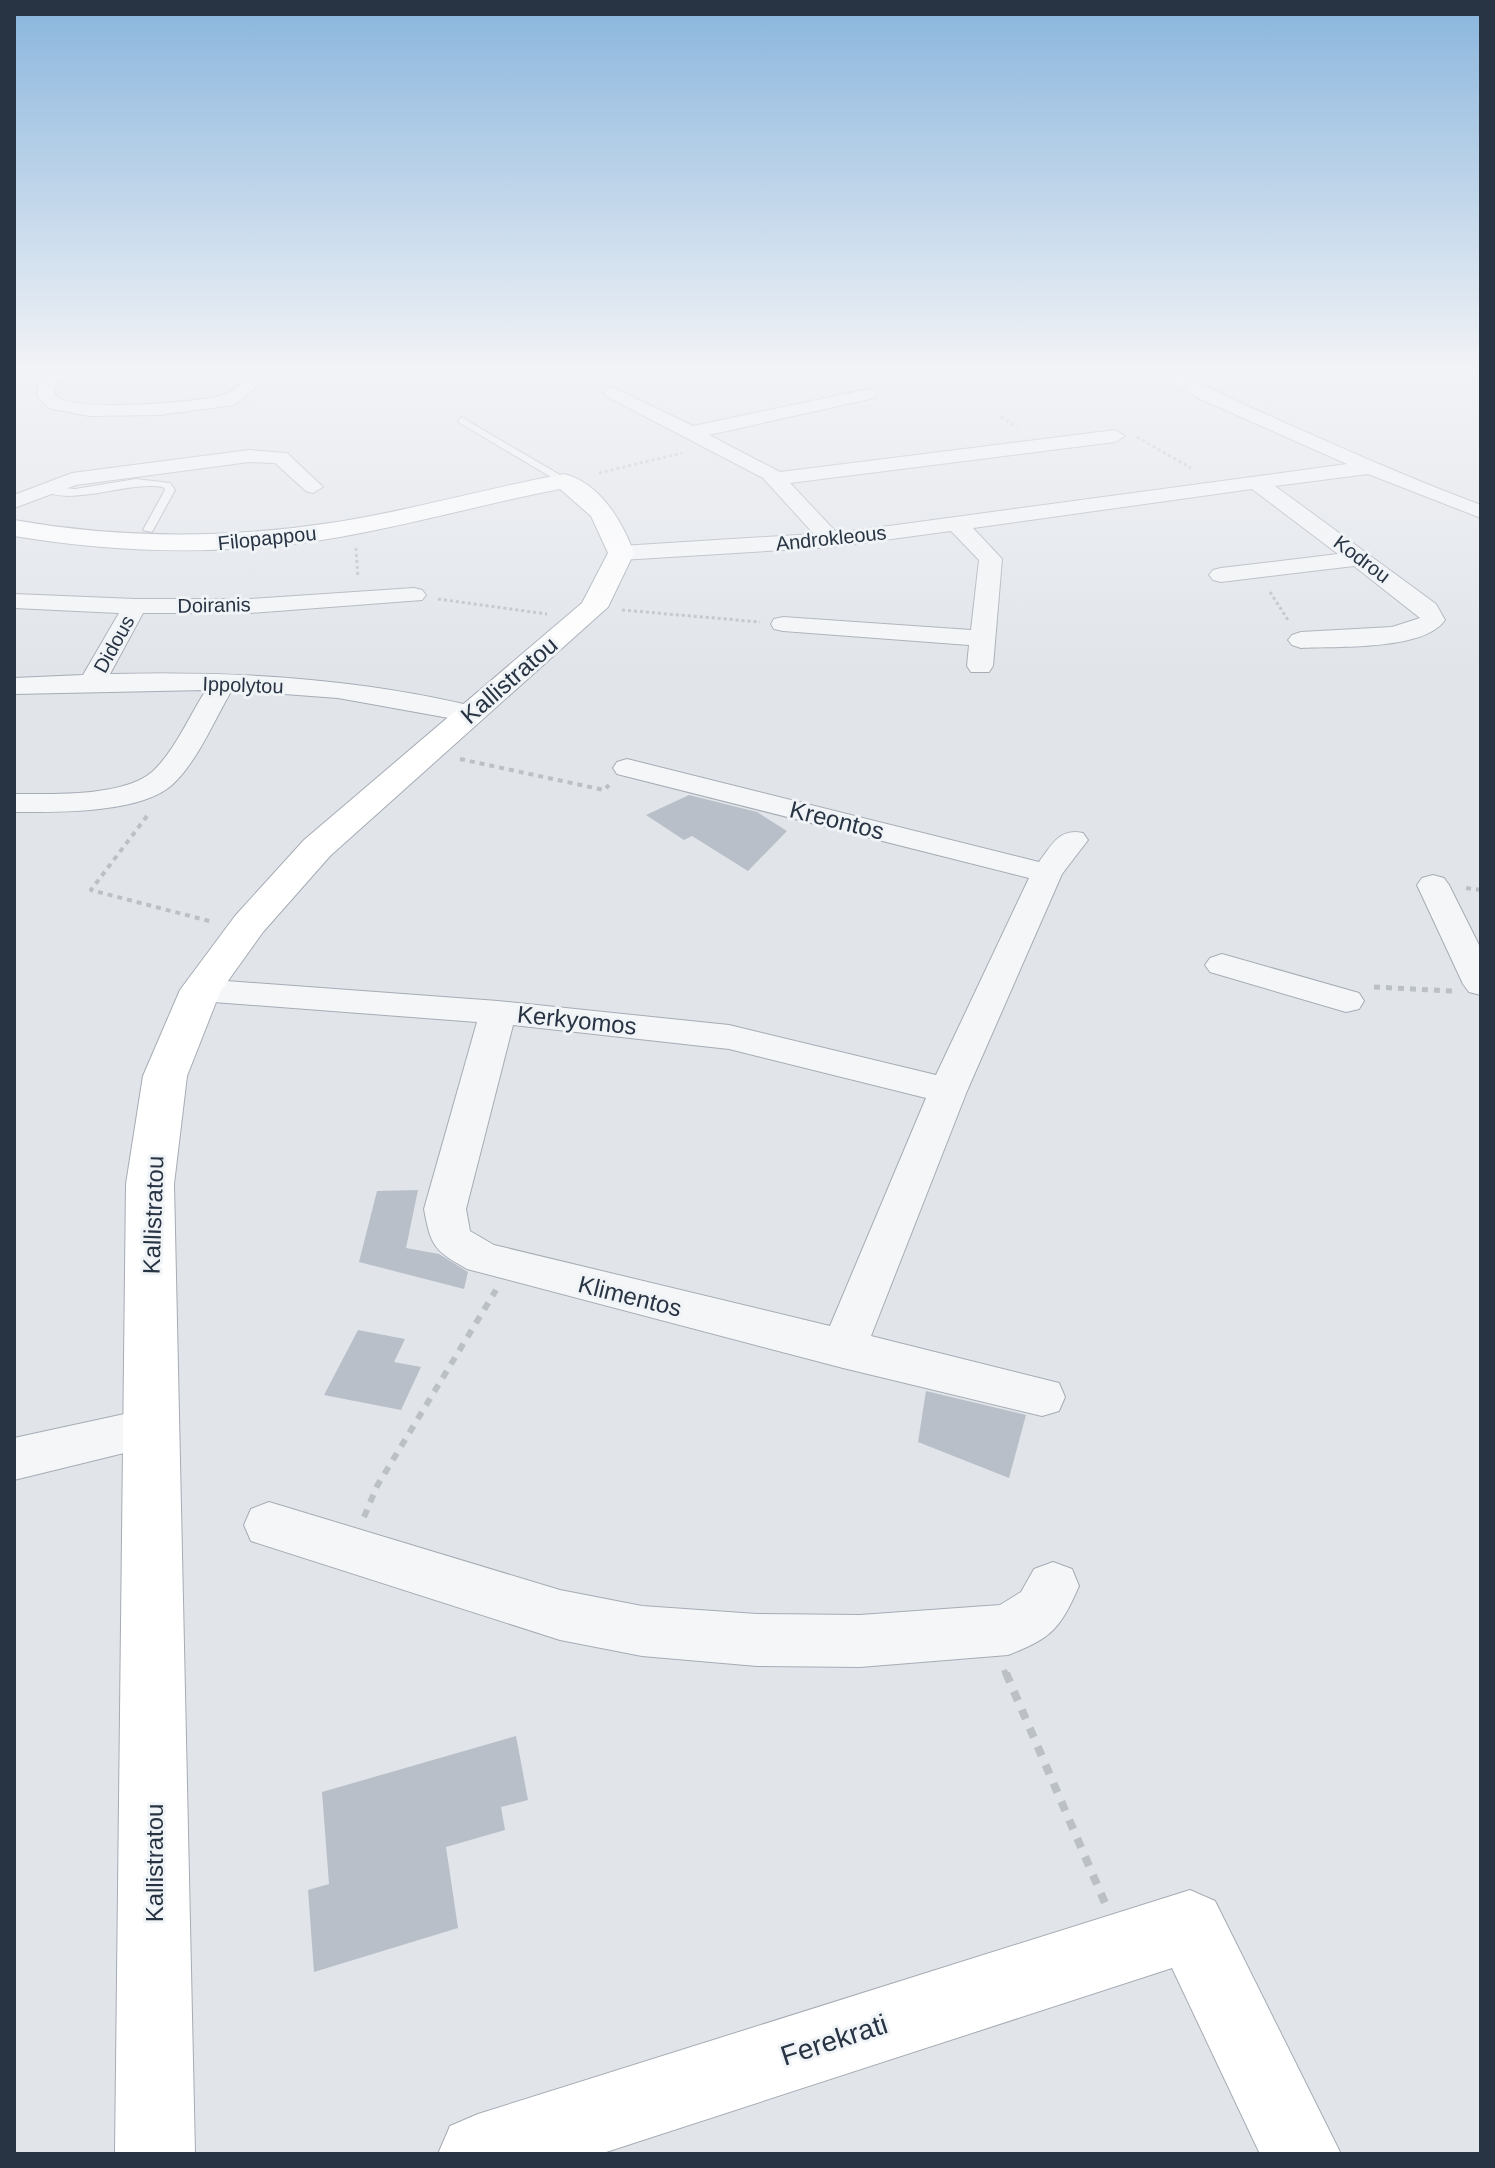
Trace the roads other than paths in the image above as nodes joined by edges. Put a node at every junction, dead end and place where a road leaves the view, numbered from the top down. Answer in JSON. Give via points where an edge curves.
{"nodes":[{"id":1,"x":163,"y":467,"type":"edge"},
{"id":2,"x":291,"y":467,"type":"edge"},
{"id":3,"x":541,"y":467,"type":"edge"},
{"id":4,"x":754,"y":467,"type":"edge"},
{"id":5,"x":869,"y":467,"type":"edge"},
{"id":6,"x":1371,"y":467,"type":"edge"},
{"id":7,"x":1372,"y":467,"type":"edge"},
{"id":8,"x":775,"y":479,"type":"junction"},
{"id":9,"x":564,"y":481,"type":"junction"},
{"id":10,"x":1257,"y":483,"type":"junction"},
{"id":11,"x":313,"y":487,"type":"dead end"},
{"id":12,"x":44,"y":489,"type":"junction"},
{"id":13,"x":14,"y":502,"type":"edge"},
{"id":14,"x":1481,"y":512,"type":"edge"},
{"id":15,"x":956,"y":523,"type":"junction"},
{"id":16,"x":14,"y":528,"type":"edge"},
{"id":17,"x":148,"y":530,"type":"dead end"},
{"id":18,"x":832,"y":540,"type":"junction"},
{"id":19,"x":621,"y":553,"type":"junction"},
{"id":20,"x":1362,"y":558,"type":"junction"},
{"id":21,"x":1221,"y":575,"type":"dead end"},
{"id":22,"x":414,"y":595,"type":"road end"},
{"id":23,"x":14,"y":601,"type":"edge"},
{"id":24,"x":135,"y":606,"type":"junction"},
{"id":25,"x":783,"y":624,"type":"road end"},
{"id":26,"x":983,"y":638,"type":"junction"},
{"id":27,"x":1301,"y":640,"type":"road end"},
{"id":28,"x":980,"y":666,"type":"dead end"},
{"id":29,"x":92,"y":683,"type":"junction"},
{"id":30,"x":223,"y":683,"type":"junction"},
{"id":31,"x":14,"y":686,"type":"edge"},
{"id":32,"x":471,"y":714,"type":"junction"},
{"id":33,"x":627,"y":768,"type":"road end"},
{"id":34,"x":14,"y":803,"type":"edge"},
{"id":35,"x":1072,"y":840,"type":"dead end"},
{"id":36,"x":1047,"y":873,"type":"junction"},
{"id":37,"x":1433,"y":885,"type":"dead end"},
{"id":38,"x":1222,"y":965,"type":"dead end"},
{"id":39,"x":1473,"y":988,"type":"edge"},
{"id":40,"x":200,"y":990,"type":"junction"},
{"id":41,"x":1346,"y":1001,"type":"road end"},
{"id":42,"x":498,"y":1012,"type":"junction"},
{"id":43,"x":948,"y":1091,"type":"junction"},
{"id":44,"x":843,"y":1350,"type":"junction"},
{"id":45,"x":1042,"y":1397,"type":"dead end"},
{"id":46,"x":152,"y":1428,"type":"junction"},
{"id":47,"x":14,"y":1459,"type":"edge"},
{"id":48,"x":269,"y":1525,"type":"dead end"},
{"id":49,"x":1053,"y":1586,"type":"dead end"},
{"id":50,"x":155,"y":2154,"type":"edge"},
{"id":51,"x":478,"y":2154,"type":"edge"},
{"id":52,"x":1301,"y":2154,"type":"edge"}],
"edges":[{"from":1,"to":12,"type":"street","via":[[72,479]]},
{"from":2,"to":11,"type":"street"},
{"from":3,"to":9,"type":"lane"},
{"from":4,"to":8,"type":"street"},
{"from":5,"to":8,"type":"street"},
{"from":6,"to":10,"type":"street","name":"Androkleous"},
{"from":7,"to":14,"type":"street"},
{"from":8,"to":18,"type":"street"},
{"from":9,"to":16,"type":"street","name":"Filopappou","via":[[355,526],[212,544],[62,538]]},
{"from":9,"to":19,"type":"street","via":[[605,515]]},
{"from":10,"to":15,"type":"street","name":"Androkleous"},
{"from":10,"to":20,"type":"street","name":"Kodrou"},
{"from":12,"to":13,"type":"street"},
{"from":12,"to":17,"type":"lane","via":[[71,494],[125,483],[167,485],[170,490]]},
{"from":15,"to":18,"type":"street","name":"Androkleous"},
{"from":15,"to":26,"type":"street","via":[[991,559]]},
{"from":18,"to":19,"type":"street","name":"Androkleous"},
{"from":19,"to":32,"type":"street","name":"Kallistratou","via":[[587,613]]},
{"from":20,"to":21,"type":"street"},
{"from":20,"to":27,"type":"street","name":"Kodrou","via":[[1427,609],[1433,620],[1427,628],[1407,632]]},
{"from":22,"to":24,"type":"street","name":"Doiranis","via":[[250,606]]},
{"from":23,"to":24,"type":"street","name":"Doiranis"},
{"from":24,"to":29,"type":"street","name":"Didous"},
{"from":25,"to":26,"type":"street"},
{"from":26,"to":28,"type":"street"},
{"from":29,"to":30,"type":"street","name":"Ippolytou"},
{"from":29,"to":31,"type":"street","name":"Ippolytou"},
{"from":30,"to":32,"type":"street","name":"Ippolytou","via":[[337,690]]},
{"from":30,"to":34,"type":"street","via":[[161,779],[76,803]]},
{"from":32,"to":40,"type":"street","name":"Kallistratou","via":[[317,848],[244,930]]},
{"from":33,"to":36,"type":"street","name":"Kreontos"},
{"from":35,"to":36,"type":"street"},
{"from":36,"to":43,"type":"street"},
{"from":37,"to":39,"type":"street"},
{"from":38,"to":41,"type":"street"},
{"from":40,"to":42,"type":"street","name":"Kerkyomos"},
{"from":40,"to":46,"type":"street","name":"Kallistratou","via":[[165,1076],[150,1184]]},
{"from":42,"to":43,"type":"street","name":"Kerkyomos","via":[[729,1037]]},
{"from":42,"to":44,"type":"street","name":"Klimentos","via":[[445,1209],[451,1240],[482,1258]]},
{"from":43,"to":44,"type":"street"},
{"from":44,"to":45,"type":"street","name":"Klimentos"},
{"from":46,"to":47,"type":"street"},
{"from":46,"to":50,"type":"street","name":"Kallistratou"},
{"from":48,"to":49,"type":"street","via":[[560,1615],[642,1631],[757,1640],[845,1641],[1008,1630],[1040,1610]]},
{"from":51,"to":52,"type":"street","name":"Ferekrati","via":[[1157,1936]]}]}
